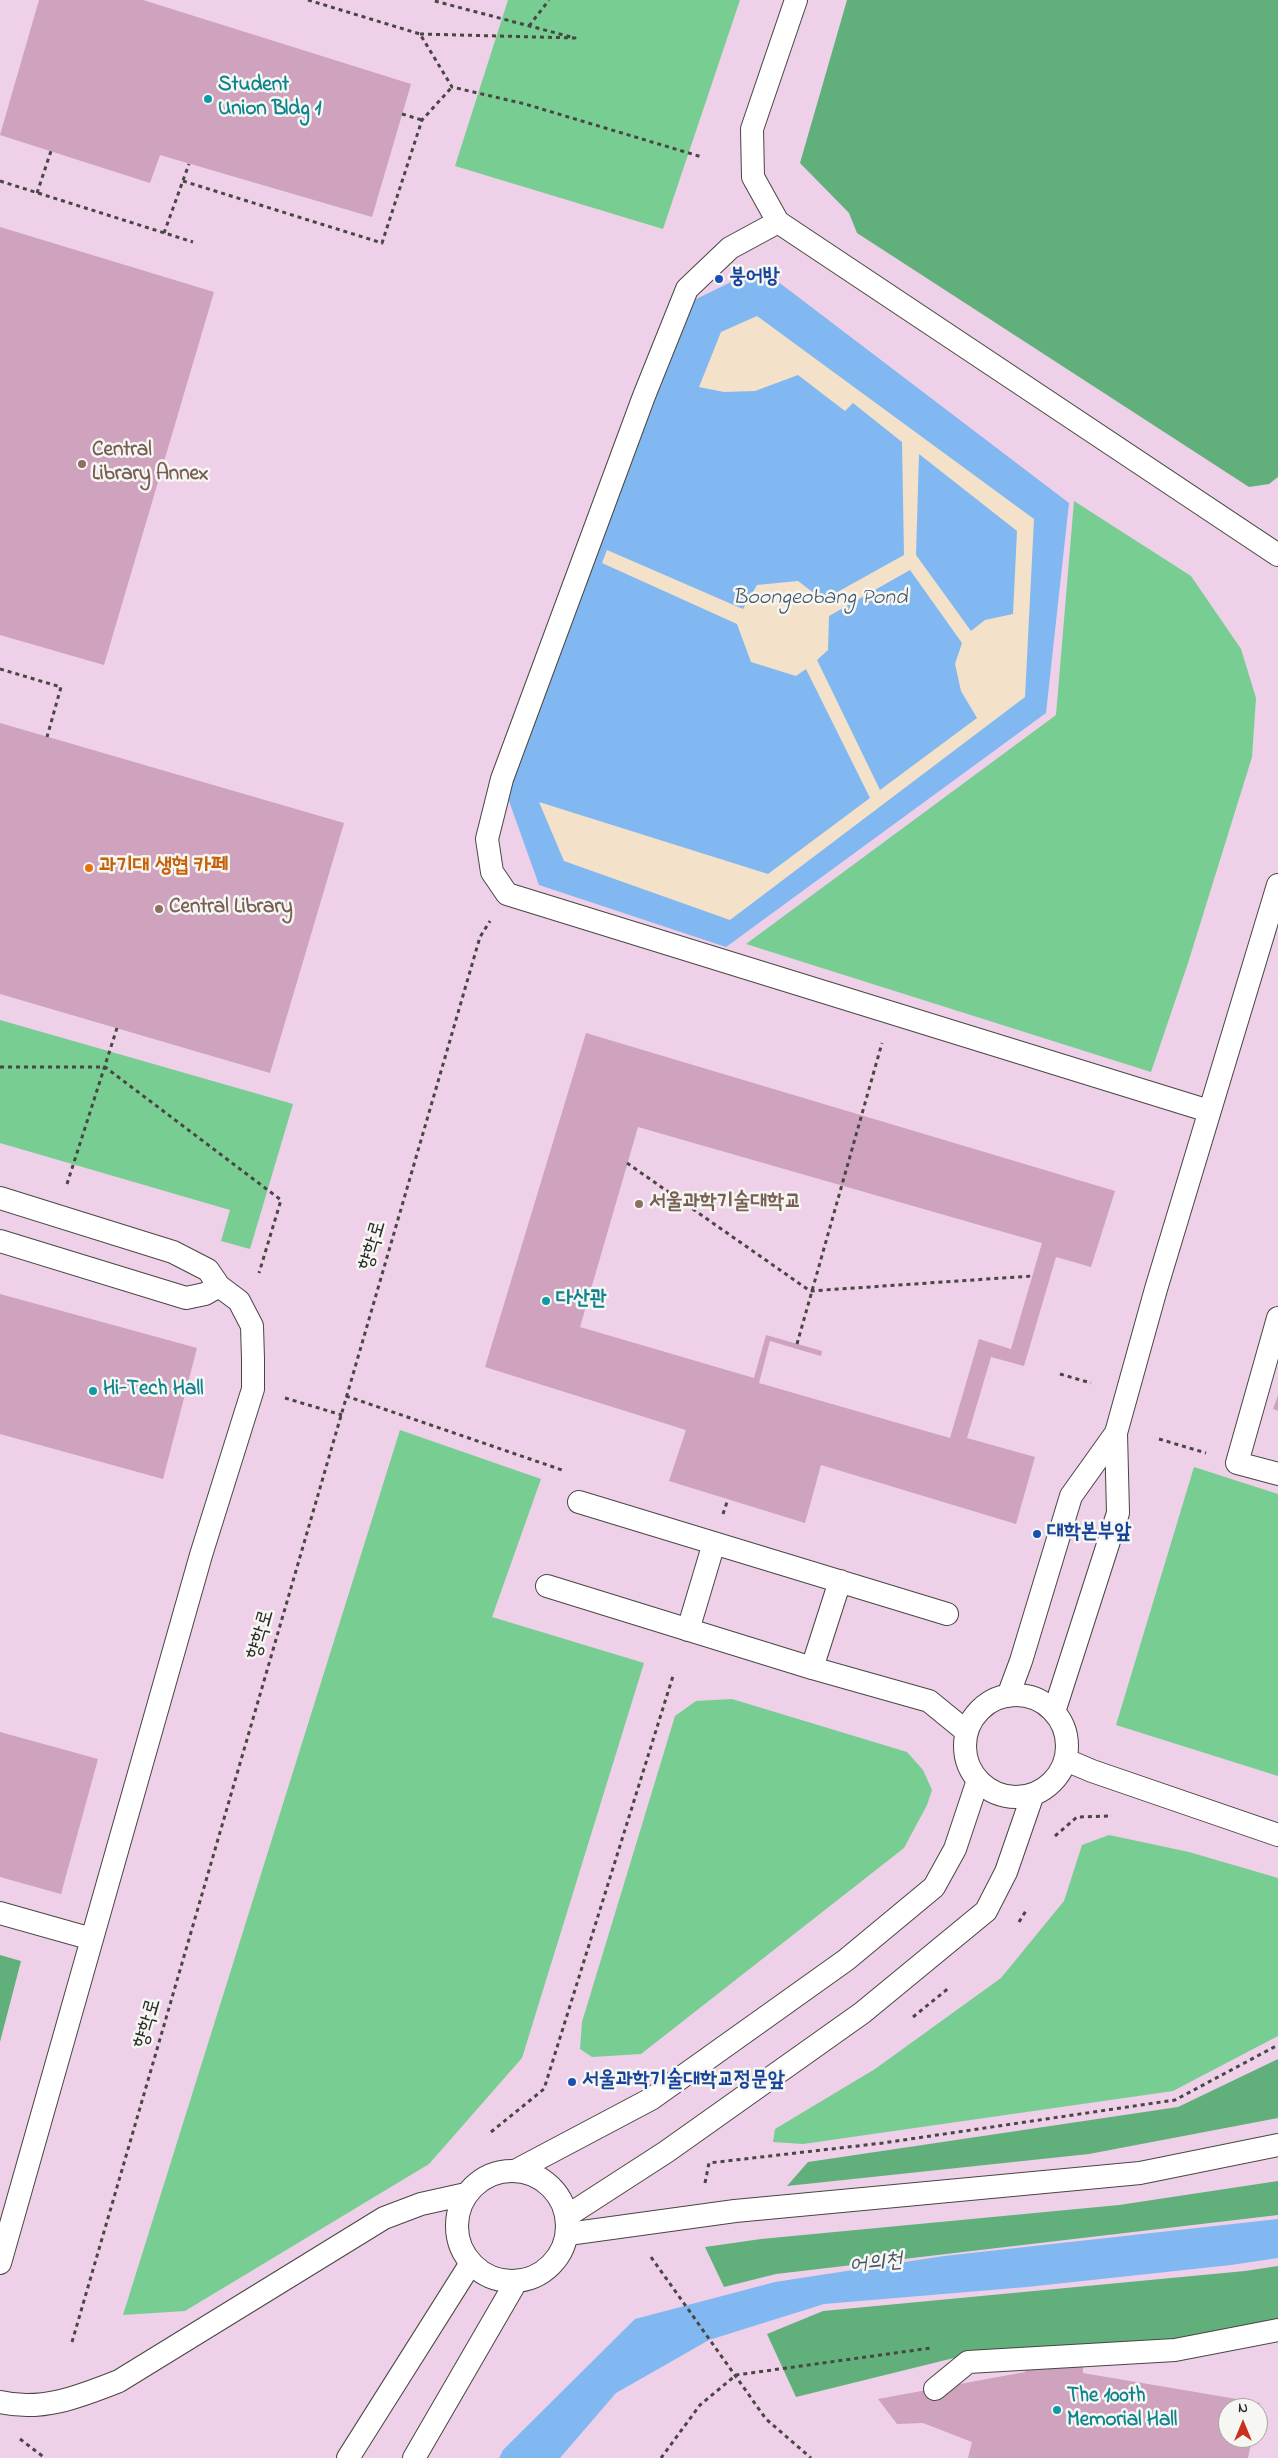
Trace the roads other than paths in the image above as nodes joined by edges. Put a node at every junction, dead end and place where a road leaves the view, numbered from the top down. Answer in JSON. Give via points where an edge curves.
{"nodes":[{"id":1,"x":796,"y":0,"type":"edge"},
{"id":2,"x":778,"y":222,"type":"junction"},
{"id":3,"x":1278,"y":555,"type":"edge"},
{"id":4,"x":1278,"y":885,"type":"edge"},
{"id":5,"x":1209,"y":1111,"type":"junction"},
{"id":6,"x":0,"y":1198,"type":"edge"},
{"id":7,"x":0,"y":1241,"type":"edge"},
{"id":8,"x":219,"y":1286,"type":"junction"},
{"id":9,"x":1278,"y":1318,"type":"edge"},
{"id":10,"x":1116,"y":1433,"type":"junction"},
{"id":11,"x":1278,"y":1474,"type":"edge"},
{"id":12,"x":579,"y":1502,"type":"dead end"},
{"id":13,"x":714,"y":1543,"type":"junction"},
{"id":14,"x":840,"y":1581,"type":"junction"},
{"id":15,"x":547,"y":1586,"type":"dead end"},
{"id":16,"x":947,"y":1614,"type":"dead end"},
{"id":17,"x":688,"y":1630,"type":"junction"},
{"id":18,"x":812,"y":1668,"type":"junction"},
{"id":19,"x":1008,"y":1696,"type":"junction"},
{"id":20,"x":1054,"y":1712,"type":"junction"},
{"id":21,"x":967,"y":1732,"type":"junction"},
{"id":22,"x":1066,"y":1760,"type":"junction"},
{"id":23,"x":978,"y":1780,"type":"junction"},
{"id":24,"x":1033,"y":1794,"type":"junction"},
{"id":25,"x":1278,"y":1835,"type":"edge"},
{"id":26,"x":0,"y":1913,"type":"edge"},
{"id":27,"x":92,"y":1939,"type":"junction"},
{"id":28,"x":1278,"y":2145,"type":"edge"},
{"id":29,"x":515,"y":2171,"type":"junction"},
{"id":30,"x":466,"y":2194,"type":"junction"},
{"id":31,"x":567,"y":2225,"type":"junction"},
{"id":32,"x":0,"y":2262,"type":"edge"},
{"id":33,"x":471,"y":2263,"type":"junction"},
{"id":34,"x":516,"y":2282,"type":"junction"},
{"id":35,"x":1278,"y":2330,"type":"edge"},
{"id":36,"x":935,"y":2389,"type":"dead end"},
{"id":37,"x":0,"y":2402,"type":"edge"},
{"id":38,"x":348,"y":2458,"type":"edge"},
{"id":39,"x":414,"y":2458,"type":"edge"}],
"edges":[{"from":1,"to":2,"type":"lane","via":[[752,129],[753,176]]},
{"from":2,"to":3,"type":"lane"},
{"from":2,"to":5,"type":"lane","via":[[730,248],[687,289],[502,779],[487,840],[492,872],[507,894]]},
{"from":4,"to":5,"type":"lane"},
{"from":5,"to":10,"type":"lane"},
{"from":6,"to":8,"type":"lane","via":[[193,1260],[208,1270]]},
{"from":7,"to":8,"type":"lane","via":[[186,1298],[205,1294]]},
{"from":8,"to":27,"type":"lane","via":[[239,1301],[252,1326],[253,1389],[201,1555]]},
{"from":9,"to":11,"type":"lane","via":[[1238,1463]]},
{"from":10,"to":19,"type":"lane","via":[[1071,1496]]},
{"from":10,"to":20,"type":"lane","via":[[1118,1513]]},
{"from":12,"to":13,"type":"lane"},
{"from":13,"to":14,"type":"lane"},
{"from":13,"to":17,"type":"lane"},
{"from":14,"to":16,"type":"lane"},
{"from":14,"to":18,"type":"lane"},
{"from":15,"to":17,"type":"lane"},
{"from":17,"to":18,"type":"lane"},
{"from":18,"to":21,"type":"lane","via":[[929,1701]]},
{"from":19,"to":20,"type":"lane","via":[[1025,1696],[1041,1701]]},
{"from":19,"to":21,"type":"lane","via":[[990,1702],[976,1715]]},
{"from":20,"to":22,"type":"lane","via":[[1066,1734]]},
{"from":21,"to":23,"type":"lane","via":[[966,1757]]},
{"from":22,"to":24,"type":"lane","via":[[1059,1775],[1047,1787]]},
{"from":22,"to":25,"type":"lane"},
{"from":23,"to":24,"type":"lane","via":[[994,1792],[1013,1797]]},
{"from":23,"to":29,"type":"lane","via":[[955,1849],[934,1887],[846,1960],[652,2099]]},
{"from":24,"to":31,"type":"lane","via":[[1006,1872],[986,1910],[854,2019]]},
{"from":26,"to":27,"type":"lane"},
{"from":27,"to":32,"type":"lane"},
{"from":28,"to":31,"type":"lane","via":[[1140,2173]]},
{"from":29,"to":30,"type":"lane","via":[[496,2173],[479,2181]]},
{"from":29,"to":31,"type":"lane","via":[[533,2175],[549,2184],[560,2199]]},
{"from":30,"to":33,"type":"lane","via":[[456,2230],[461,2248]]},
{"from":30,"to":37,"type":"lane","via":[[420,2204],[384,2218],[119,2381],[73,2400],[19,2407]]},
{"from":31,"to":34,"type":"lane","via":[[562,2252],[550,2267],[534,2277]]},
{"from":33,"to":34,"type":"lane","via":[[484,2274]]},
{"from":33,"to":38,"type":"lane"},
{"from":34,"to":39,"type":"lane"},
{"from":35,"to":36,"type":"lane","via":[[1175,2350],[968,2362]]}]}
